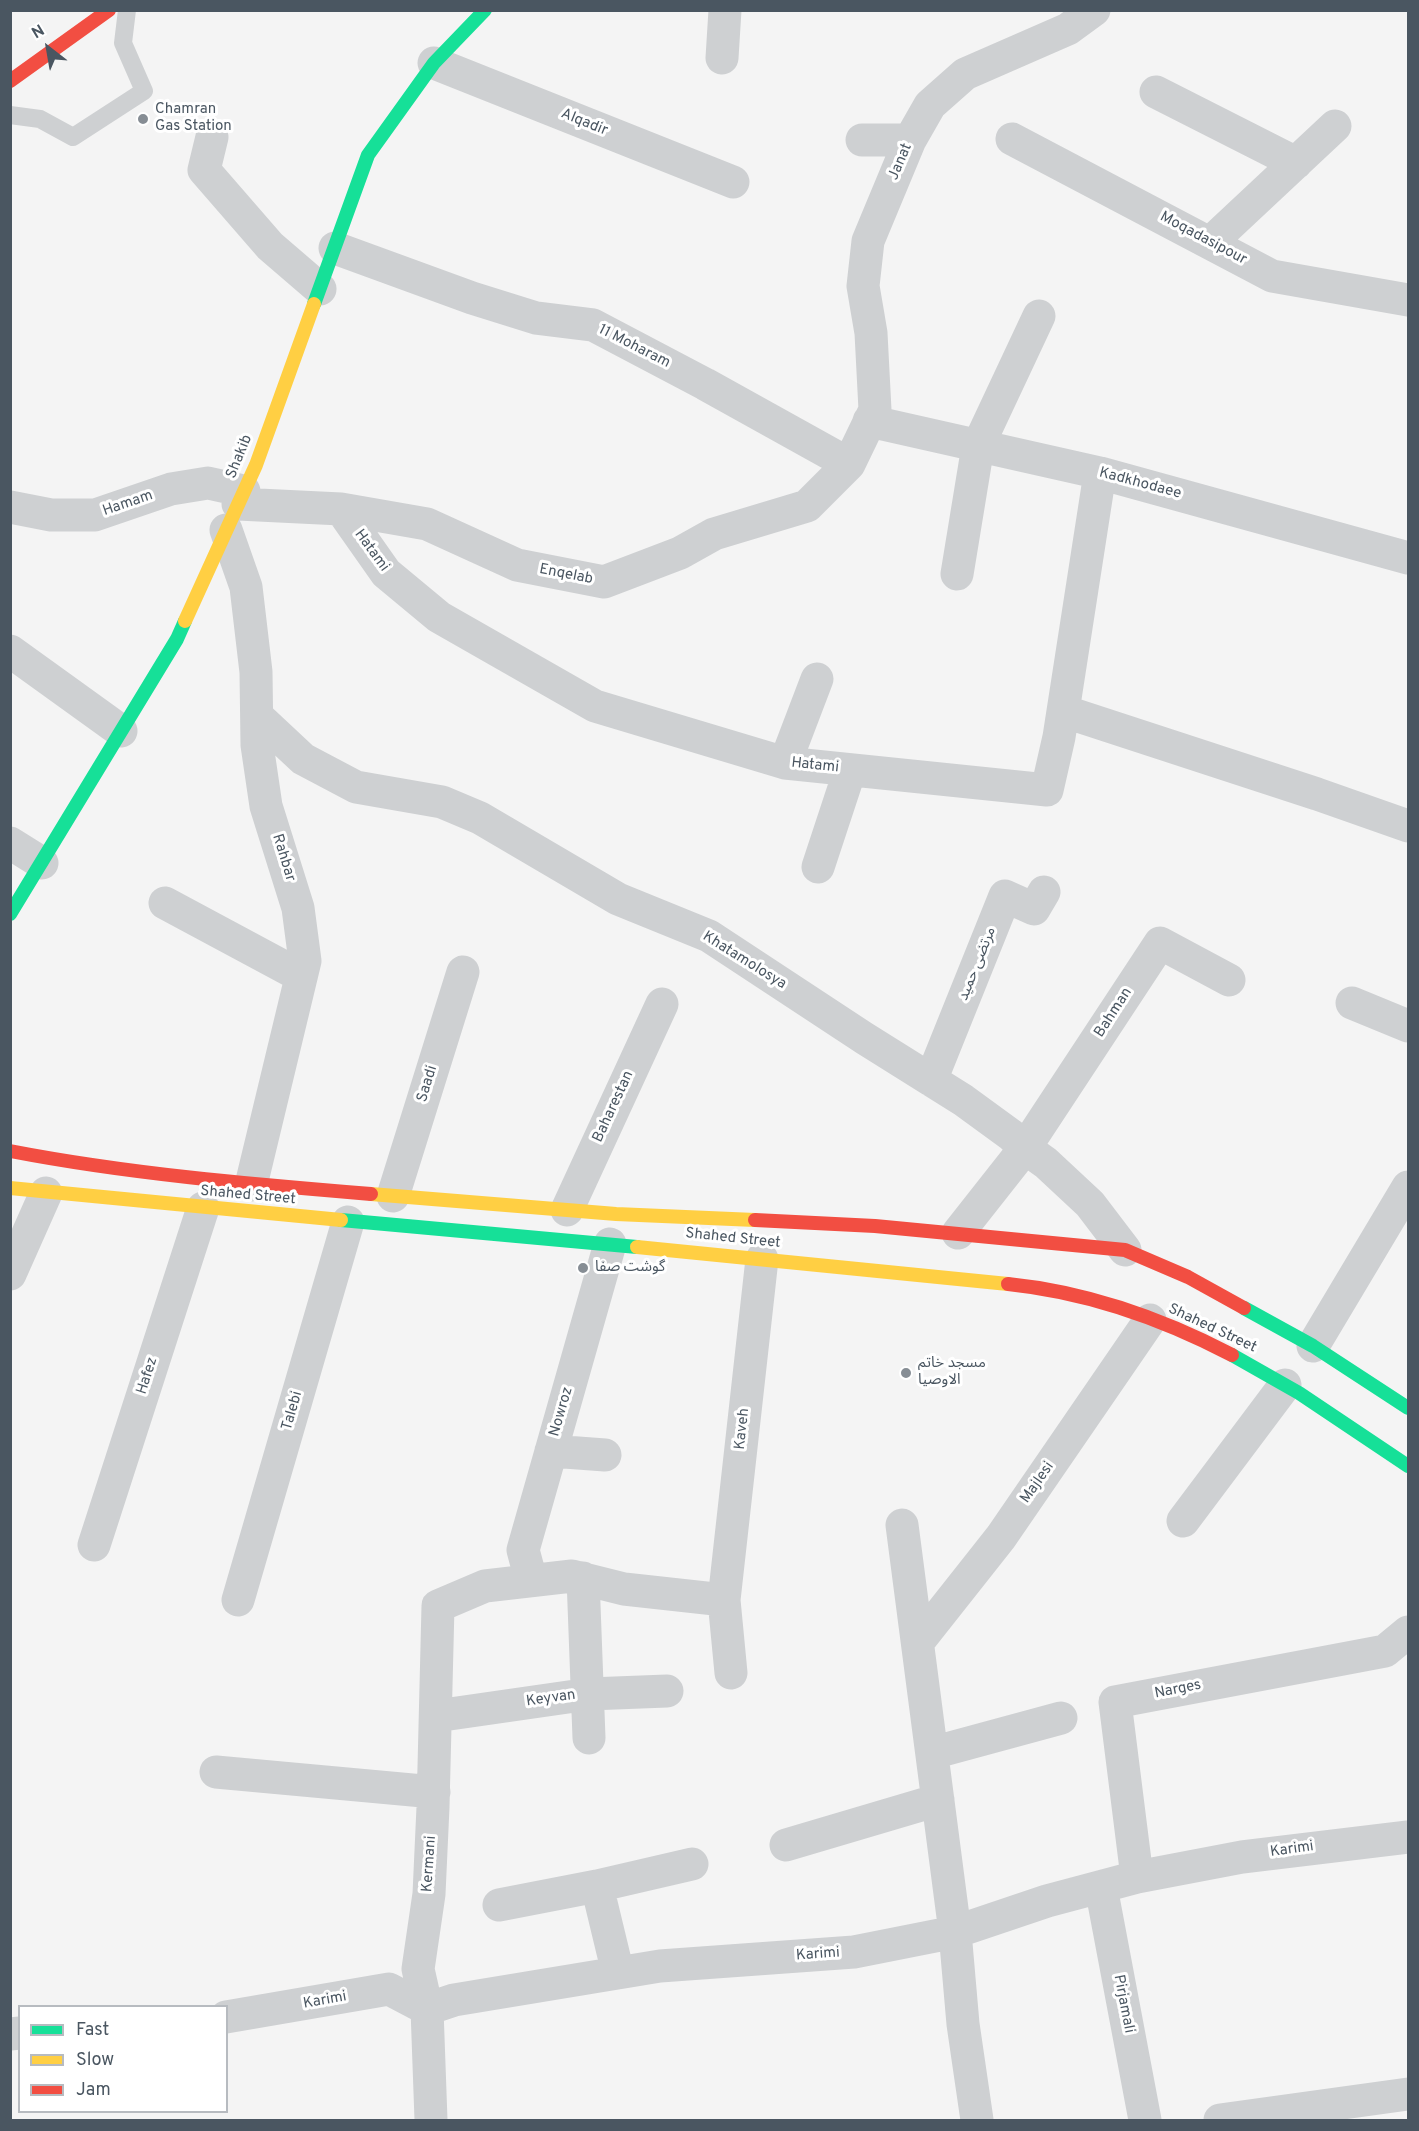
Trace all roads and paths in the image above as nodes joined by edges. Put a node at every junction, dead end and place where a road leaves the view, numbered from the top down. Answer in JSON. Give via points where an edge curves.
{"nodes":[{"id":1,"x":109,"y":10,"type":"edge"},
{"id":2,"x":127,"y":10,"type":"edge"},
{"id":3,"x":485,"y":10,"type":"edge"},
{"id":4,"x":725,"y":10,"type":"edge"},
{"id":5,"x":1094,"y":10,"type":"edge"},
{"id":6,"x":722,"y":58,"type":"dead end"},
{"id":7,"x":434,"y":63,"type":"junction"},
{"id":8,"x":10,"y":81,"type":"edge"},
{"id":9,"x":1156,"y":92,"type":"dead end"},
{"id":10,"x":10,"y":115,"type":"edge"},
{"id":11,"x":1335,"y":126,"type":"dead end"},
{"id":12,"x":212,"y":138,"type":"dead end"},
{"id":13,"x":1012,"y":139,"type":"dead end"},
{"id":14,"x":862,"y":140,"type":"dead end"},
{"id":15,"x":910,"y":140,"type":"junction"},
{"id":16,"x":1296,"y":163,"type":"junction"},
{"id":17,"x":733,"y":182,"type":"dead end"},
{"id":18,"x":1210,"y":243,"type":"junction"},
{"id":19,"x":335,"y":248,"type":"junction"},
{"id":20,"x":320,"y":289,"type":"junction"},
{"id":21,"x":1408,"y":300,"type":"edge"},
{"id":22,"x":1039,"y":316,"type":"dead end"},
{"id":23,"x":872,"y":416,"type":"junction"},
{"id":24,"x":978,"y":446,"type":"junction"},
{"id":25,"x":849,"y":464,"type":"junction"},
{"id":26,"x":1100,"y":472,"type":"junction"},
{"id":27,"x":10,"y":507,"type":"edge"},
{"id":28,"x":236,"y":508,"type":"junction"},
{"id":29,"x":341,"y":508,"type":"junction"},
{"id":30,"x":1408,"y":558,"type":"edge"},
{"id":31,"x":957,"y":574,"type":"dead end"},
{"id":32,"x":10,"y":651,"type":"edge"},
{"id":33,"x":817,"y":679,"type":"dead end"},
{"id":34,"x":1063,"y":711,"type":"junction"},
{"id":35,"x":256,"y":716,"type":"junction"},
{"id":36,"x":122,"y":731,"type":"junction"},
{"id":37,"x":785,"y":763,"type":"junction"},
{"id":38,"x":850,"y":770,"type":"junction"},
{"id":39,"x":1408,"y":826,"type":"edge"},
{"id":40,"x":10,"y":843,"type":"edge"},
{"id":41,"x":42,"y":863,"type":"junction"},
{"id":42,"x":818,"y":867,"type":"dead end"},
{"id":43,"x":1044,"y":892,"type":"dead end"},
{"id":44,"x":165,"y":903,"type":"dead end"},
{"id":45,"x":10,"y":914,"type":"edge"},
{"id":46,"x":463,"y":972,"type":"dead end"},
{"id":47,"x":301,"y":976,"type":"junction"},
{"id":48,"x":1229,"y":980,"type":"dead end"},
{"id":49,"x":662,"y":1004,"type":"dead end"},
{"id":50,"x":1352,"y":1004,"type":"dead end"},
{"id":51,"x":1408,"y":1026,"type":"edge"},
{"id":52,"x":931,"y":1080,"type":"junction"},
{"id":53,"x":1024,"y":1148,"type":"junction"},
{"id":54,"x":10,"y":1151,"type":"edge"},
{"id":55,"x":251,"y":1185,"type":"junction"},
{"id":56,"x":1408,"y":1187,"type":"edge"},
{"id":57,"x":10,"y":1188,"type":"edge"},
{"id":58,"x":46,"y":1193,"type":"junction"},
{"id":59,"x":393,"y":1196,"type":"junction"},
{"id":60,"x":203,"y":1208,"type":"junction"},
{"id":61,"x":567,"y":1210,"type":"junction"},
{"id":62,"x":348,"y":1222,"type":"junction"},
{"id":63,"x":958,"y":1233,"type":"junction"},
{"id":64,"x":610,"y":1244,"type":"junction"},
{"id":65,"x":1125,"y":1250,"type":"junction"},
{"id":66,"x":762,"y":1259,"type":"junction"},
{"id":67,"x":10,"y":1274,"type":"edge"},
{"id":68,"x":1150,"y":1320,"type":"junction"},
{"id":69,"x":1313,"y":1346,"type":"junction"},
{"id":70,"x":1285,"y":1385,"type":"junction"},
{"id":71,"x":1408,"y":1408,"type":"edge"},
{"id":72,"x":551,"y":1450,"type":"junction"},
{"id":73,"x":605,"y":1455,"type":"dead end"},
{"id":74,"x":1408,"y":1466,"type":"edge"},
{"id":75,"x":1182,"y":1521,"type":"dead end"},
{"id":76,"x":902,"y":1525,"type":"dead end"},
{"id":77,"x":94,"y":1545,"type":"dead end"},
{"id":78,"x":584,"y":1578,"type":"junction"},
{"id":79,"x":531,"y":1580,"type":"junction"},
{"id":80,"x":238,"y":1600,"type":"dead end"},
{"id":81,"x":724,"y":1600,"type":"junction"},
{"id":82,"x":1408,"y":1632,"type":"edge"},
{"id":83,"x":918,"y":1642,"type":"junction"},
{"id":84,"x":731,"y":1673,"type":"dead end"},
{"id":85,"x":667,"y":1691,"type":"dead end"},
{"id":86,"x":589,"y":1694,"type":"junction"},
{"id":87,"x":436,"y":1716,"type":"junction"},
{"id":88,"x":1061,"y":1718,"type":"dead end"},
{"id":89,"x":589,"y":1738,"type":"dead end"},
{"id":90,"x":932,"y":1753,"type":"junction"},
{"id":91,"x":216,"y":1773,"type":"dead end"},
{"id":92,"x":434,"y":1792,"type":"junction"},
{"id":93,"x":938,"y":1800,"type":"junction"},
{"id":94,"x":1408,"y":1837,"type":"edge"},
{"id":95,"x":786,"y":1845,"type":"dead end"},
{"id":96,"x":692,"y":1864,"type":"dead end"},
{"id":97,"x":1137,"y":1877,"type":"junction"},
{"id":98,"x":597,"y":1886,"type":"junction"},
{"id":99,"x":1101,"y":1887,"type":"junction"},
{"id":100,"x":499,"y":1905,"type":"dead end"},
{"id":101,"x":955,"y":1932,"type":"junction"},
{"id":102,"x":618,"y":1973,"type":"junction"},
{"id":103,"x":427,"y":2009,"type":"junction"},
{"id":104,"x":228,"y":2017,"type":"edge"},
{"id":105,"x":1408,"y":2094,"type":"edge"},
{"id":106,"x":431,"y":2121,"type":"edge"},
{"id":107,"x":976,"y":2121,"type":"edge"},
{"id":108,"x":1145,"y":2121,"type":"edge"},
{"id":109,"x":1220,"y":2121,"type":"edge"}],
"edges":[{"from":1,"to":8,"type":"main road"},
{"from":2,"to":10,"type":"lane","via":[[123,43],[144,91],[73,137],[40,119]]},
{"from":3,"to":7,"type":"main road","name":"Shakib"},
{"from":4,"to":6,"type":"street"},
{"from":5,"to":15,"type":"street","name":"Janat","via":[[1068,29],[965,74],[930,105]]},
{"from":7,"to":17,"type":"street","name":"Alqadir"},
{"from":7,"to":19,"type":"main road","name":"Shakib","via":[[368,155]]},
{"from":9,"to":16,"type":"street"},
{"from":11,"to":16,"type":"street"},
{"from":12,"to":20,"type":"street","via":[[204,170],[270,246]]},
{"from":13,"to":18,"type":"street","name":"Moqadasipour"},
{"from":14,"to":15,"type":"street"},
{"from":15,"to":23,"type":"street","name":"Janat","via":[[868,241],[863,286],[871,333]]},
{"from":16,"to":18,"type":"street"},
{"from":18,"to":21,"type":"street","name":"Moqadasipour","via":[[1272,276]]},
{"from":19,"to":20,"type":"main road","name":"Shakib"},
{"from":19,"to":25,"type":"street","name":"11 Moharam","via":[[536,318],[593,325]]},
{"from":20,"to":28,"type":"main road","name":"Shakib","via":[[256,465]]},
{"from":22,"to":24,"type":"street"},
{"from":23,"to":24,"type":"street","name":"Kadkhodaee"},
{"from":23,"to":25,"type":"street","name":"Enqelab"},
{"from":24,"to":26,"type":"street","name":"Kadkhodaee"},
{"from":24,"to":31,"type":"street"},
{"from":25,"to":29,"type":"street","name":"Enqelab","via":[[807,506],[714,534],[680,553],[604,582],[517,565],[427,524]]},
{"from":26,"to":30,"type":"street","name":"Kadkhodaee"},
{"from":26,"to":34,"type":"street","name":"Hatami"},
{"from":27,"to":28,"type":"street","name":"Hamam","via":[[51,515],[95,515],[171,489],[208,483]]},
{"from":28,"to":29,"type":"street","name":"Enqelab"},
{"from":28,"to":35,"type":"street","name":"Rahbar","via":[[256,672]]},
{"from":28,"to":36,"type":"main road","name":"Shakib","via":[[177,639]]},
{"from":29,"to":37,"type":"street","name":"Hatami","via":[[386,573],[439,617],[595,706]]},
{"from":32,"to":36,"type":"street"},
{"from":33,"to":37,"type":"street"},
{"from":34,"to":38,"type":"street","name":"Hatami","via":[[1047,790]]},
{"from":34,"to":39,"type":"street"},
{"from":35,"to":47,"type":"street","name":"Rahbar","via":[[266,806],[298,908],[305,961]]},
{"from":35,"to":52,"type":"street","name":"Khatamolosya","via":[[303,759],[356,787],[442,802],[480,818],[618,899],[709,936]]},
{"from":36,"to":41,"type":"main road","name":"Shakib"},
{"from":37,"to":38,"type":"street","name":"Hatami"},
{"from":38,"to":42,"type":"street"},
{"from":40,"to":41,"type":"street"},
{"from":41,"to":45,"type":"main road","name":"Shakib"},
{"from":43,"to":52,"type":"street","name":"مرتضی حمید","via":[[1034,909],[1005,896]]},
{"from":44,"to":47,"type":"street"},
{"from":46,"to":59,"type":"street","name":"Saadi"},
{"from":47,"to":55,"type":"street","name":"Rahbar"},
{"from":48,"to":53,"type":"street","name":"Bahman","via":[[1160,943]]},
{"from":49,"to":61,"type":"street","name":"Baharestan"},
{"from":50,"to":51,"type":"street"},
{"from":52,"to":53,"type":"street","name":"Khatamolosya"},
{"from":53,"to":63,"type":"street"},
{"from":53,"to":65,"type":"street","name":"Khatamolosya","via":[[1090,1204]]},
{"from":54,"to":55,"type":"main road","name":"Shahed Street","via":[[77,1164]]},
{"from":55,"to":59,"type":"main road","name":"Shahed Street"},
{"from":56,"to":69,"type":"street"},
{"from":57,"to":58,"type":"main road","name":"Shahed Street"},
{"from":58,"to":60,"type":"main road","name":"Shahed Street"},
{"from":58,"to":67,"type":"street"},
{"from":59,"to":61,"type":"main road","name":"Shahed Street"},
{"from":60,"to":62,"type":"main road","name":"Shahed Street"},
{"from":60,"to":77,"type":"street","name":"Hafez"},
{"from":61,"to":63,"type":"main road","name":"Shahed Street"},
{"from":62,"to":64,"type":"main road","name":"Shahed Street"},
{"from":62,"to":80,"type":"street","name":"Talebi"},
{"from":63,"to":65,"type":"main road","name":"Shahed Street"},
{"from":64,"to":66,"type":"main road","name":"Shahed Street"},
{"from":64,"to":72,"type":"street","name":"Nowroz"},
{"from":65,"to":69,"type":"main road","name":"Shahed Street","via":[[1188,1277]]},
{"from":66,"to":68,"type":"main road","name":"Shahed Street","via":[[1034,1287]]},
{"from":66,"to":81,"type":"street","name":"Kaveh"},
{"from":68,"to":70,"type":"main road","name":"Shahed Street","via":[[1182,1330]]},
{"from":68,"to":83,"type":"street","name":"Majlesi","via":[[1001,1537]]},
{"from":69,"to":71,"type":"main road","name":"Shahed Street"},
{"from":70,"to":74,"type":"main road","name":"Shahed Street"},
{"from":70,"to":75,"type":"street"},
{"from":72,"to":73,"type":"street"},
{"from":72,"to":79,"type":"street","name":"Nowroz","via":[[523,1550]]},
{"from":76,"to":83,"type":"street"},
{"from":78,"to":79,"type":"street"},
{"from":78,"to":81,"type":"street","via":[[624,1589]]},
{"from":78,"to":86,"type":"street"},
{"from":79,"to":87,"type":"street","name":"Kermani","via":[[485,1586],[438,1606]]},
{"from":81,"to":84,"type":"street","name":"Kaveh"},
{"from":82,"to":97,"type":"street","name":"Narges","via":[[1385,1651],[1115,1702]]},
{"from":83,"to":90,"type":"street"},
{"from":85,"to":86,"type":"street","name":"Keyvan"},
{"from":86,"to":87,"type":"street","name":"Keyvan"},
{"from":86,"to":89,"type":"street"},
{"from":87,"to":92,"type":"street","name":"Kermani"},
{"from":88,"to":90,"type":"street"},
{"from":90,"to":93,"type":"street"},
{"from":91,"to":92,"type":"street"},
{"from":92,"to":103,"type":"street","name":"Kermani","via":[[429,1894],[418,1970]]},
{"from":93,"to":95,"type":"street"},
{"from":93,"to":101,"type":"street"},
{"from":94,"to":97,"type":"street","name":"Karimi","via":[[1242,1857]]},
{"from":96,"to":98,"type":"street"},
{"from":97,"to":99,"type":"street","name":"Karimi"},
{"from":98,"to":100,"type":"street"},
{"from":98,"to":102,"type":"street"},
{"from":99,"to":101,"type":"street","name":"Karimi"},
{"from":99,"to":108,"type":"street","name":"Pirjamali"},
{"from":101,"to":102,"type":"street","name":"Karimi","via":[[854,1952],[660,1966]]},
{"from":101,"to":107,"type":"street"},
{"from":102,"to":103,"type":"street","name":"Karimi","via":[[454,2000]]},
{"from":103,"to":104,"type":"street","name":"Karimi","via":[[389,1989]]},
{"from":103,"to":106,"type":"street","name":"Kermani"},
{"from":105,"to":109,"type":"street"}]}
